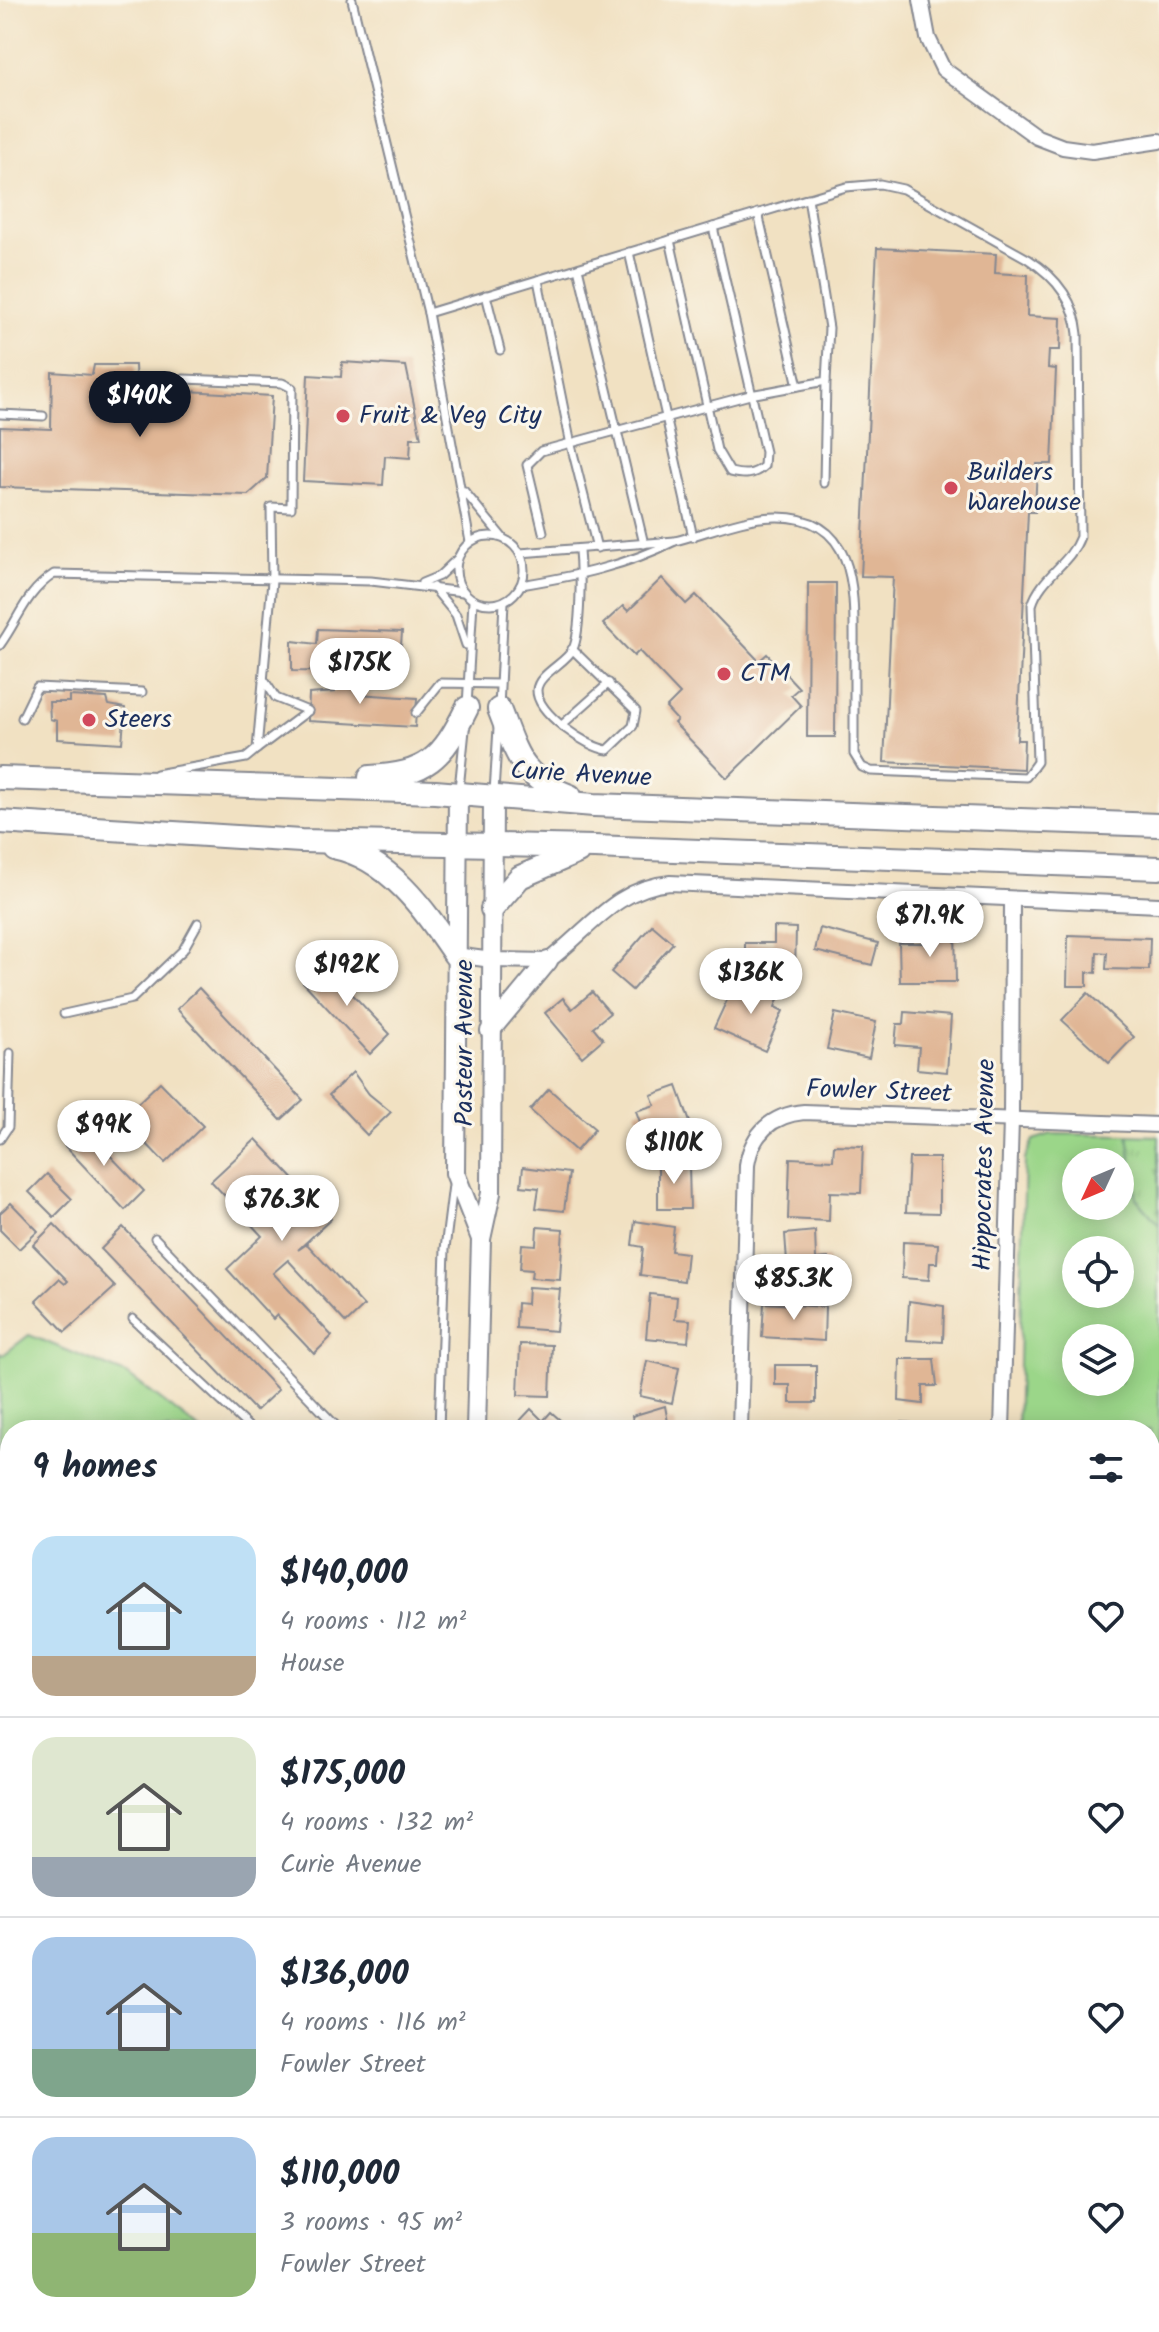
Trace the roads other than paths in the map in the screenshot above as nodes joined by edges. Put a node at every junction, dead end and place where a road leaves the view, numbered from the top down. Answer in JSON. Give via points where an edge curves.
{"nodes":[{"id":1,"x":352,"y":0,"type":"edge"},
{"id":2,"x":921,"y":0,"type":"edge"},
{"id":3,"x":1159,"y":141,"type":"edge"},
{"id":4,"x":808,"y":198,"type":"junction"},
{"id":5,"x":758,"y":213,"type":"junction"},
{"id":6,"x":713,"y":227,"type":"junction"},
{"id":7,"x":670,"y":240,"type":"junction"},
{"id":8,"x":629,"y":252,"type":"junction"},
{"id":9,"x":578,"y":268,"type":"junction"},
{"id":10,"x":538,"y":280,"type":"junction"},
{"id":11,"x":486,"y":295,"type":"junction"},
{"id":12,"x":428,"y":313,"type":"junction"},
{"id":13,"x":500,"y":350,"type":"dead end"},
{"id":14,"x":184,"y":379,"type":"dead end"},
{"id":15,"x":826,"y":381,"type":"junction"},
{"id":16,"x":798,"y":386,"type":"junction"},
{"id":17,"x":750,"y":395,"type":"junction"},
{"id":18,"x":708,"y":407,"type":"junction"},
{"id":19,"x":0,"y":414,"type":"edge"},
{"id":20,"x":43,"y":416,"type":"dead end"},
{"id":21,"x":665,"y":420,"type":"junction"},
{"id":22,"x":618,"y":432,"type":"junction"},
{"id":23,"x":571,"y":445,"type":"junction"},
{"id":24,"x":824,"y":483,"type":"dead end"},
{"id":25,"x":463,"y":490,"type":"junction"},
{"id":26,"x":543,"y":532,"type":"dead end"},
{"id":27,"x":693,"y":537,"type":"junction"},
{"id":28,"x":504,"y":539,"type":"junction"},
{"id":29,"x":675,"y":541,"type":"junction"},
{"id":30,"x":470,"y":542,"type":"junction"},
{"id":31,"x":644,"y":544,"type":"junction"},
{"id":32,"x":597,"y":548,"type":"junction"},
{"id":33,"x":579,"y":551,"type":"junction"},
{"id":34,"x":520,"y":553,"type":"junction"},
{"id":35,"x":458,"y":557,"type":"junction"},
{"id":36,"x":581,"y":575,"type":"junction"},
{"id":37,"x":272,"y":581,"type":"junction"},
{"id":38,"x":420,"y":584,"type":"junction"},
{"id":39,"x":521,"y":585,"type":"junction"},
{"id":40,"x":433,"y":586,"type":"junction"},
{"id":41,"x":463,"y":592,"type":"junction"},
{"id":42,"x":473,"y":601,"type":"junction"},
{"id":43,"x":504,"y":602,"type":"junction"},
{"id":44,"x":0,"y":645,"type":"edge"},
{"id":45,"x":572,"y":649,"type":"junction"},
{"id":46,"x":468,"y":655,"type":"junction"},
{"id":47,"x":264,"y":680,"type":"junction"},
{"id":48,"x":467,"y":683,"type":"junction"},
{"id":49,"x":609,"y":683,"type":"junction"},
{"id":50,"x":499,"y":684,"type":"junction"},
{"id":51,"x":142,"y":692,"type":"dead end"},
{"id":52,"x":467,"y":708,"type":"junction"},
{"id":53,"x":499,"y":709,"type":"junction"},
{"id":54,"x":416,"y":713,"type":"dead end"},
{"id":55,"x":22,"y":718,"type":"dead end"},
{"id":56,"x":563,"y":724,"type":"junction"},
{"id":57,"x":257,"y":749,"type":"junction"},
{"id":58,"x":0,"y":778,"type":"edge"},
{"id":59,"x":119,"y":782,"type":"junction"},
{"id":60,"x":269,"y":787,"type":"junction"},
{"id":61,"x":458,"y":795,"type":"junction"},
{"id":62,"x":493,"y":798,"type":"junction"},
{"id":63,"x":594,"y":805,"type":"junction"},
{"id":64,"x":0,"y":822,"type":"edge"},
{"id":65,"x":1159,"y":825,"type":"edge"},
{"id":66,"x":301,"y":841,"type":"junction"},
{"id":67,"x":457,"y":845,"type":"junction"},
{"id":68,"x":491,"y":846,"type":"junction"},
{"id":69,"x":594,"y":847,"type":"junction"},
{"id":70,"x":1159,"y":868,"type":"edge"},
{"id":71,"x":1012,"y":901,"type":"junction"},
{"id":72,"x":1159,"y":905,"type":"edge"},
{"id":73,"x":492,"y":909,"type":"junction"},
{"id":74,"x":198,"y":923,"type":"dead end"},
{"id":75,"x":455,"y":955,"type":"junction"},
{"id":76,"x":492,"y":960,"type":"junction"},
{"id":77,"x":548,"y":961,"type":"junction"},
{"id":78,"x":64,"y":1014,"type":"dead end"},
{"id":79,"x":490,"y":1031,"type":"junction"},
{"id":80,"x":10,"y":1053,"type":"dead end"},
{"id":81,"x":1011,"y":1120,"type":"junction"},
{"id":82,"x":1159,"y":1125,"type":"edge"},
{"id":83,"x":0,"y":1139,"type":"edge"},
{"id":84,"x":455,"y":1173,"type":"junction"},
{"id":85,"x":155,"y":1238,"type":"dead end"},
{"id":86,"x":481,"y":1239,"type":"junction"},
{"id":87,"x":133,"y":1319,"type":"dead end"},
{"id":88,"x":241,"y":1420,"type":"edge"},
{"id":89,"x":330,"y":1420,"type":"edge"},
{"id":90,"x":439,"y":1420,"type":"edge"},
{"id":91,"x":476,"y":1420,"type":"edge"},
{"id":92,"x":740,"y":1420,"type":"edge"},
{"id":93,"x":1002,"y":1420,"type":"edge"}],
"edges":[{"from":1,"to":12,"type":"lane"},
{"from":2,"to":3,"type":"street","via":[[928,38],[943,69],[1037,137],[1092,151]]},
{"from":4,"to":5,"type":"lane"},
{"from":4,"to":15,"type":"lane","via":[[829,328]]},
{"from":4,"to":27,"type":"lane","via":[[871,184],[903,189],[1042,268],[1074,311],[1080,537],[1032,605],[1034,770],[1023,779],[862,767],[854,754],[854,588],[838,545],[816,525],[790,517],[760,519]]},
{"from":5,"to":6,"type":"lane"},
{"from":5,"to":16,"type":"lane"},
{"from":6,"to":7,"type":"lane"},
{"from":6,"to":17,"type":"lane"},
{"from":7,"to":8,"type":"lane"},
{"from":7,"to":18,"type":"lane"},
{"from":8,"to":9,"type":"lane"},
{"from":8,"to":21,"type":"lane"},
{"from":9,"to":10,"type":"lane"},
{"from":9,"to":22,"type":"lane"},
{"from":10,"to":11,"type":"lane"},
{"from":10,"to":23,"type":"lane"},
{"from":11,"to":12,"type":"lane"},
{"from":11,"to":13,"type":"lane"},
{"from":12,"to":25,"type":"lane"},
{"from":14,"to":37,"type":"lane","via":[[282,383],[292,388],[291,508],[271,507]]},
{"from":15,"to":16,"type":"lane"},
{"from":15,"to":24,"type":"lane"},
{"from":16,"to":17,"type":"lane"},
{"from":17,"to":18,"type":"lane"},
{"from":17,"to":18,"type":"lane","via":[[765,452],[758,472],[744,475],[723,466]]},
{"from":18,"to":21,"type":"lane"},
{"from":19,"to":20,"type":"lane"},
{"from":21,"to":22,"type":"lane"},
{"from":21,"to":27,"type":"lane"},
{"from":22,"to":23,"type":"lane"},
{"from":22,"to":31,"type":"lane"},
{"from":23,"to":26,"type":"lane","via":[[541,451],[527,465]]},
{"from":23,"to":32,"type":"lane"},
{"from":25,"to":28,"type":"lane"},
{"from":25,"to":30,"type":"lane"},
{"from":27,"to":29,"type":"lane"},
{"from":28,"to":30,"type":"lane","via":[[481,537]]},
{"from":28,"to":34,"type":"lane"},
{"from":29,"to":31,"type":"lane"},
{"from":29,"to":36,"type":"lane","via":[[646,556]]},
{"from":30,"to":35,"type":"lane"},
{"from":31,"to":32,"type":"lane"},
{"from":32,"to":33,"type":"lane"},
{"from":33,"to":34,"type":"lane"},
{"from":33,"to":36,"type":"lane"},
{"from":34,"to":39,"type":"lane"},
{"from":35,"to":38,"type":"lane","via":[[439,576]]},
{"from":35,"to":41,"type":"lane"},
{"from":36,"to":39,"type":"lane"},
{"from":36,"to":45,"type":"lane"},
{"from":37,"to":38,"type":"lane"},
{"from":37,"to":44,"type":"lane","via":[[54,574],[25,599]]},
{"from":37,"to":47,"type":"lane"},
{"from":38,"to":40,"type":"lane"},
{"from":39,"to":43,"type":"lane"},
{"from":40,"to":41,"type":"lane"},
{"from":40,"to":46,"type":"lane","via":[[456,615]]},
{"from":41,"to":42,"type":"lane"},
{"from":42,"to":43,"type":"lane"},
{"from":42,"to":46,"type":"lane"},
{"from":43,"to":50,"type":"lane"},
{"from":45,"to":49,"type":"lane"},
{"from":45,"to":56,"type":"lane","via":[[537,685],[544,707]]},
{"from":46,"to":48,"type":"lane"},
{"from":47,"to":57,"type":"lane"},
{"from":47,"to":57,"type":"lane","via":[[276,698],[308,711]]},
{"from":48,"to":50,"type":"lane"},
{"from":48,"to":52,"type":"lane"},
{"from":48,"to":54,"type":"lane","via":[[440,683]]},
{"from":49,"to":56,"type":"lane"},
{"from":49,"to":56,"type":"lane","via":[[636,711],[633,726],[608,750],[593,748]]},
{"from":50,"to":53,"type":"lane"},
{"from":51,"to":55,"type":"lane","via":[[37,687]]},
{"from":52,"to":60,"type":"main road","via":[[453,738],[418,771]]},
{"from":52,"to":61,"type":"lane"},
{"from":53,"to":62,"type":"lane"},
{"from":53,"to":63,"type":"main road","via":[[515,752],[534,778]]},
{"from":57,"to":59,"type":"lane","via":[[246,758]]},
{"from":58,"to":59,"type":"main road","name":"Curie Avenue"},
{"from":59,"to":60,"type":"main road","name":"Curie Avenue"},
{"from":60,"to":61,"type":"main road","name":"Curie Avenue"},
{"from":61,"to":62,"type":"main road","name":"Curie Avenue"},
{"from":61,"to":67,"type":"street","name":"Pasteur Avenue"},
{"from":62,"to":63,"type":"main road","name":"Curie Avenue"},
{"from":62,"to":68,"type":"street","name":"Pasteur Avenue"},
{"from":63,"to":65,"type":"main road","name":"Curie Avenue"},
{"from":64,"to":66,"type":"main road"},
{"from":66,"to":67,"type":"main road"},
{"from":66,"to":75,"type":"main road","via":[[351,852],[392,877],[417,900]]},
{"from":67,"to":68,"type":"main road"},
{"from":67,"to":75,"type":"street","name":"Pasteur Avenue"},
{"from":68,"to":69,"type":"main road"},
{"from":68,"to":73,"type":"street","name":"Pasteur Avenue"},
{"from":69,"to":70,"type":"main road"},
{"from":69,"to":73,"type":"main road","via":[[520,877]]},
{"from":71,"to":72,"type":"street"},
{"from":71,"to":77,"type":"street","via":[[658,884],[615,901]]},
{"from":71,"to":81,"type":"street","name":"Hippocrates Avenue"},
{"from":73,"to":76,"type":"street","name":"Pasteur Avenue"},
{"from":74,"to":78,"type":"lane","via":[[183,950],[132,999]]},
{"from":75,"to":76,"type":"street"},
{"from":75,"to":84,"type":"street","name":"Pasteur Avenue"},
{"from":76,"to":77,"type":"street"},
{"from":76,"to":79,"type":"street","name":"Pasteur Avenue"},
{"from":77,"to":79,"type":"street"},
{"from":79,"to":86,"type":"street","name":"Pasteur Avenue","via":[[491,1193]]},
{"from":80,"to":83,"type":"lane","via":[[8,1127]]},
{"from":81,"to":82,"type":"street","name":"Fowler Street"},
{"from":81,"to":92,"type":"street","name":"Fowler Street","via":[[804,1112],[781,1116],[760,1131],[747,1165]]},
{"from":81,"to":93,"type":"street","name":"Hippocrates Avenue"},
{"from":84,"to":86,"type":"street","name":"Pasteur Avenue"},
{"from":84,"to":90,"type":"lane","via":[[445,1249]]},
{"from":85,"to":89,"type":"lane"},
{"from":86,"to":91,"type":"street","name":"Pasteur Avenue"},
{"from":87,"to":88,"type":"lane"}]}
